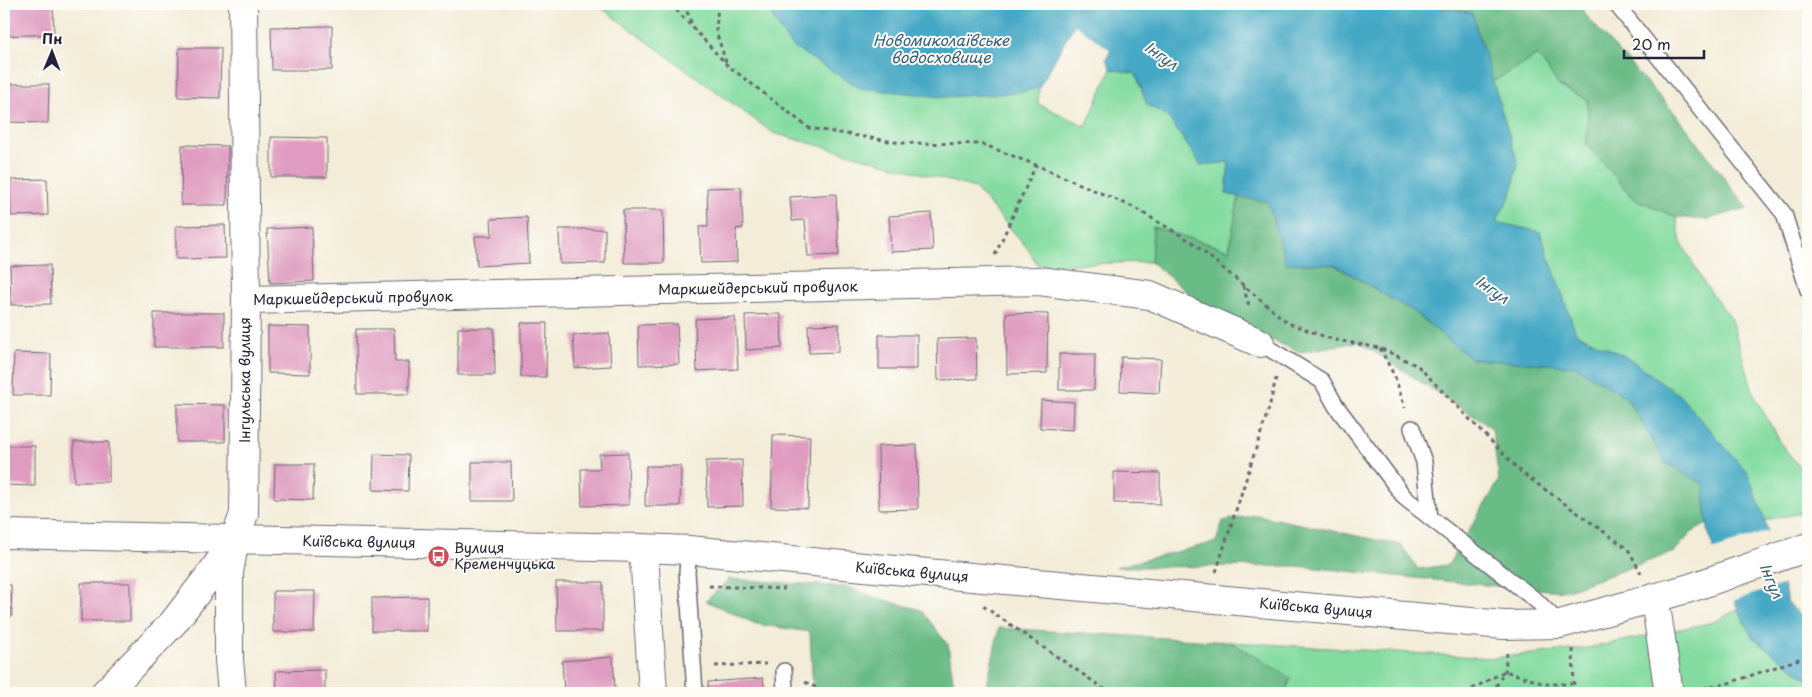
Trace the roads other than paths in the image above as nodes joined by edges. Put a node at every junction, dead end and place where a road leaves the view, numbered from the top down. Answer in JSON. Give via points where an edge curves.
{"nodes":[{"id":1,"x":243,"y":4,"type":"edge"},
{"id":2,"x":1616,"y":4,"type":"edge"},
{"id":3,"x":1808,"y":290,"type":"edge"},
{"id":4,"x":246,"y":300,"type":"junction"},
{"id":5,"x":1260,"y":343,"type":"joint"},
{"id":6,"x":1412,"y":428,"type":"road end"},
{"id":7,"x":1430,"y":518,"type":"junction"},
{"id":8,"x":4,"y":534,"type":"edge"},
{"id":9,"x":235,"y":539,"type":"junction"},
{"id":10,"x":1808,"y":547,"type":"edge"},
{"id":11,"x":641,"y":548,"type":"junction"},
{"id":12,"x":689,"y":550,"type":"junction"},
{"id":13,"x":1654,"y":598,"type":"junction"},
{"id":14,"x":1560,"y":624,"type":"junction"},
{"id":15,"x":784,"y":671,"type":"road end"},
{"id":16,"x":105,"y":693,"type":"edge"},
{"id":17,"x":232,"y":693,"type":"edge"},
{"id":18,"x":653,"y":693,"type":"edge"},
{"id":19,"x":695,"y":693,"type":"edge"},
{"id":20,"x":785,"y":693,"type":"edge"},
{"id":21,"x":1669,"y":693,"type":"edge"}],
"edges":[{"from":1,"to":4,"type":"street","name":"Інгульська вулиця"},
{"from":2,"to":3,"type":"lane","via":[[1784,214]]},
{"from":4,"to":5,"type":"street","name":"Маркшейдерський провулок","via":[[1039,281],[1150,295]]},
{"from":4,"to":9,"type":"street","name":"Інгульська вулиця","via":[[244,514]]},
{"from":5,"to":7,"type":"lane","via":[[1322,381],[1336,406],[1405,498]]},
{"from":6,"to":7,"type":"lane","via":[[1424,462]]},
{"from":7,"to":14,"type":"lane","via":[[1538,602]]},
{"from":8,"to":9,"type":"street","name":"Київська вулиця"},
{"from":9,"to":11,"type":"street","name":"Київська вулиця"},
{"from":9,"to":16,"type":"street","via":[[173,623]]},
{"from":9,"to":17,"type":"street","name":"Інгульська вулиця","via":[[229,572]]},
{"from":10,"to":13,"type":"street","name":"Київська вулиця"},
{"from":11,"to":12,"type":"street","name":"Київська вулиця"},
{"from":11,"to":18,"type":"street"},
{"from":12,"to":14,"type":"street","name":"Київська вулиця","via":[[1504,625]]},
{"from":12,"to":19,"type":"lane","via":[[687,572]]},
{"from":13,"to":14,"type":"street","name":"Київська вулиця"},
{"from":13,"to":21,"type":"street"},
{"from":15,"to":20,"type":"lane"}]}
